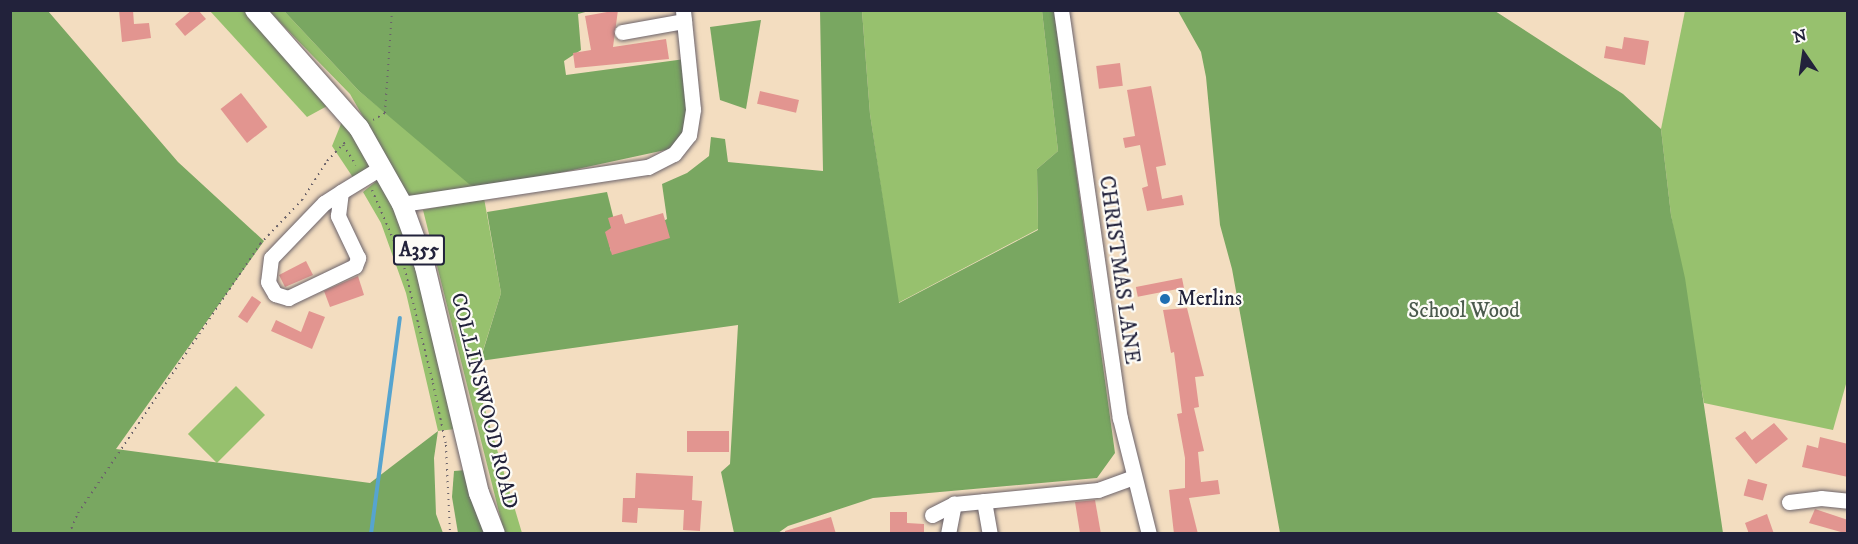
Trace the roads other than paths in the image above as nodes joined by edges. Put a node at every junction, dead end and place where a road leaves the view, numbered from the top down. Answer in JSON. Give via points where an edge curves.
{"nodes":[{"id":1,"x":255,"y":10,"type":"edge"},
{"id":2,"x":1061,"y":10,"type":"edge"},
{"id":3,"x":683,"y":16,"type":"edge"},
{"id":4,"x":622,"y":32,"type":"dead end"},
{"id":5,"x":382,"y":166,"type":"junction"},
{"id":6,"x":341,"y":192,"type":"junction"},
{"id":7,"x":402,"y":204,"type":"junction"},
{"id":8,"x":1134,"y":477,"type":"junction"},
{"id":9,"x":984,"y":501,"type":"junction"},
{"id":10,"x":1848,"y":501,"type":"edge"},
{"id":11,"x":1789,"y":502,"type":"dead end"},
{"id":12,"x":954,"y":504,"type":"junction"},
{"id":13,"x":932,"y":515,"type":"dead end"},
{"id":14,"x":495,"y":534,"type":"edge"},
{"id":15,"x":948,"y":534,"type":"edge"},
{"id":16,"x":990,"y":534,"type":"edge"},
{"id":17,"x":1149,"y":534,"type":"edge"}],
"edges":[{"from":1,"to":5,"type":"main road","name":"COLLINSWOOD ROAD","number":"A355","via":[[359,129]]},
{"from":2,"to":8,"type":"street","name":"CHRISTMAS LANE","via":[[1119,418]]},
{"from":3,"to":4,"type":"street"},
{"from":3,"to":7,"type":"street","via":[[693,109],[689,135],[674,154],[648,167]]},
{"from":5,"to":6,"type":"street"},
{"from":5,"to":7,"type":"main road","name":"COLLINSWOOD ROAD","number":"A355"},
{"from":6,"to":6,"type":"street","via":[[338,216],[358,258],[355,266],[288,298],[275,294],[268,282],[271,258],[324,202]]},
{"from":7,"to":14,"type":"main road","name":"COLLINSWOOD ROAD","number":"A355","via":[[425,267],[479,493]]},
{"from":8,"to":9,"type":"street","via":[[1098,490]]},
{"from":8,"to":17,"type":"street","name":"CHRISTMAS LANE"},
{"from":9,"to":12,"type":"street"},
{"from":9,"to":16,"type":"street"},
{"from":10,"to":11,"type":"street","via":[[1821,498]]},
{"from":12,"to":13,"type":"street"},
{"from":12,"to":15,"type":"street"}]}
